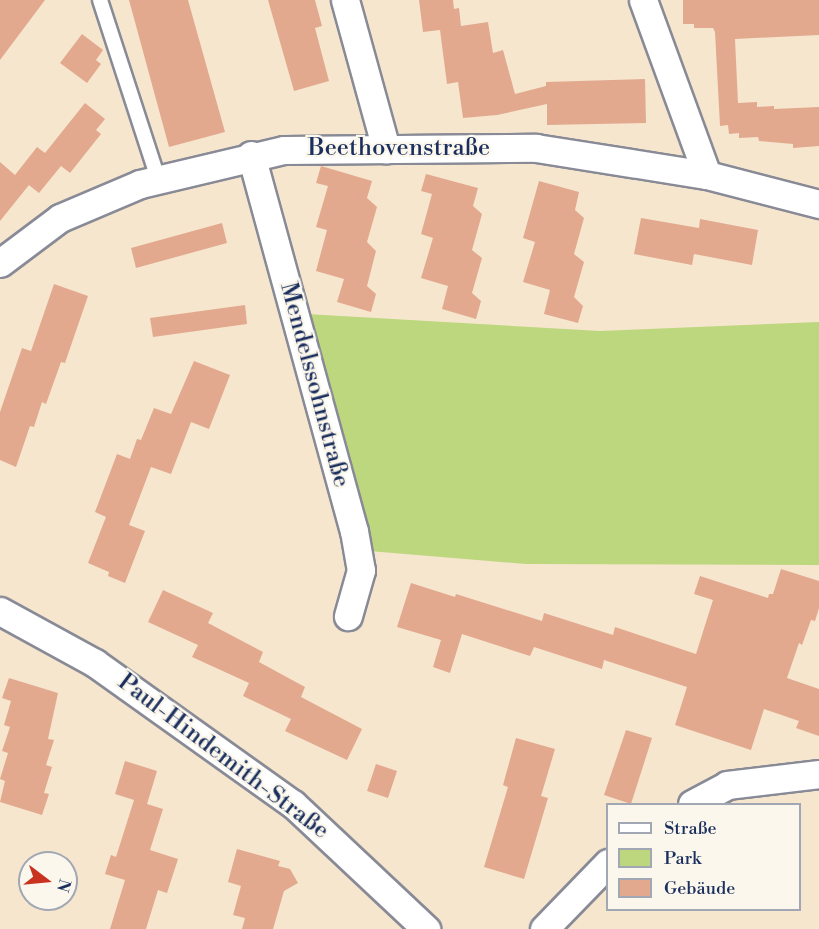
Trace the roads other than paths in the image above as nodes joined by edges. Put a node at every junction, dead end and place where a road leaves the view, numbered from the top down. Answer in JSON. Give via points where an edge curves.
{"nodes":[{"id":1,"x":100,"y":0,"type":"edge"},
{"id":2,"x":345,"y":0,"type":"edge"},
{"id":3,"x":643,"y":0,"type":"edge"},
{"id":4,"x":386,"y":149,"type":"junction"},
{"id":5,"x":251,"y":155,"type":"junction"},
{"id":6,"x":707,"y":175,"type":"junction"},
{"id":7,"x":158,"y":178,"type":"junction"},
{"id":8,"x":819,"y":204,"type":"edge"},
{"id":9,"x":0,"y":263,"type":"edge"},
{"id":10,"x":0,"y":611,"type":"edge"},
{"id":11,"x":348,"y":616,"type":"dead end"},
{"id":12,"x":819,"y":774,"type":"edge"},
{"id":13,"x":694,"y":803,"type":"edge"},
{"id":14,"x":606,"y":865,"type":"edge"},
{"id":15,"x":426,"y":929,"type":"edge"},
{"id":16,"x":544,"y":929,"type":"edge"}],
"edges":[{"from":1,"to":7,"type":"lane"},
{"from":2,"to":4,"type":"street"},
{"from":3,"to":6,"type":"street"},
{"from":4,"to":5,"type":"street","name":"Beethovenstraße","via":[[284,150]]},
{"from":4,"to":6,"type":"street","name":"Beethovenstraße","via":[[536,148]]},
{"from":5,"to":7,"type":"street","name":"Beethovenstraße"},
{"from":5,"to":11,"type":"street","name":"Mendelssohnstraße","via":[[354,531],[361,570]]},
{"from":6,"to":8,"type":"street","name":"Beethovenstraße"},
{"from":7,"to":9,"type":"street","name":"Beethovenstraße","via":[[60,218]]},
{"from":10,"to":15,"type":"street","name":"Paul-Hindemith-Straße","via":[[95,663],[293,804]]},
{"from":12,"to":13,"type":"street","via":[[727,785]]},
{"from":14,"to":16,"type":"street"}]}
